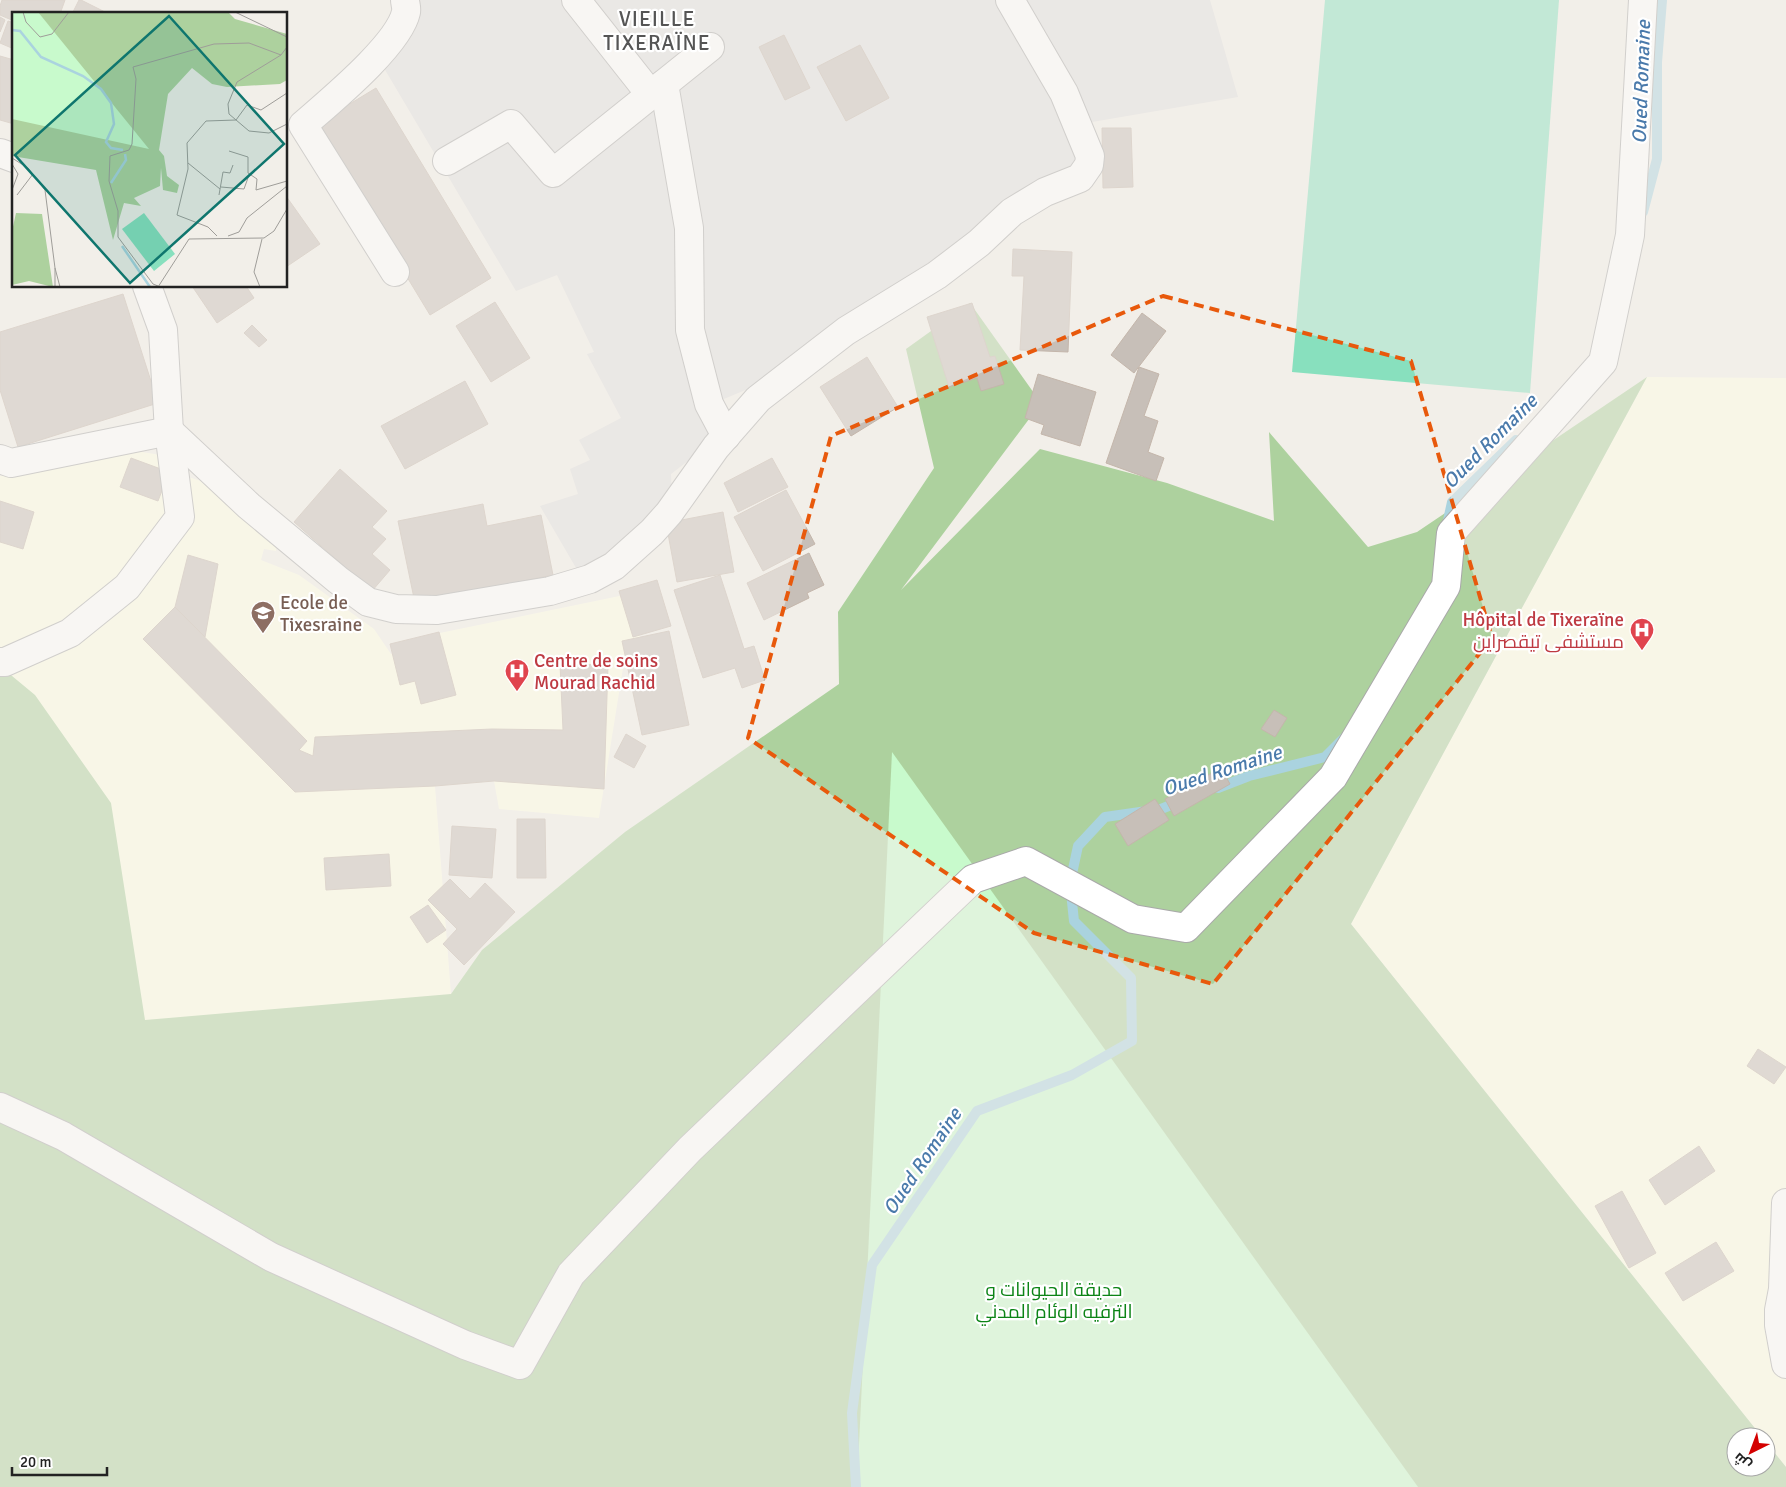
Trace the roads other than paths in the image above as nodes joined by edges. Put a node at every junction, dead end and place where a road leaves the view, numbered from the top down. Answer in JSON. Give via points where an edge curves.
{"nodes":[{"id":1,"x":576,"y":0,"type":"edge"},
{"id":2,"x":1010,"y":0,"type":"edge"},
{"id":3,"x":1643,"y":0,"type":"edge"},
{"id":4,"x":409,"y":1,"type":"edge"},
{"id":5,"x":710,"y":47,"type":"dead end"},
{"id":6,"x":657,"y":90,"type":"junction"},
{"id":7,"x":447,"y":160,"type":"dead end"},
{"id":8,"x":395,"y":272,"type":"dead end"},
{"id":9,"x":148,"y":288,"type":"edge"},
{"id":10,"x":169,"y":431,"type":"junction"},
{"id":11,"x":726,"y":436,"type":"junction"},
{"id":12,"x":0,"y":459,"type":"edge"},
{"id":13,"x":0,"y":662,"type":"edge"},
{"id":14,"x":0,"y":1107,"type":"edge"},
{"id":15,"x":1786,"y":1204,"type":"edge"},
{"id":16,"x":1785,"y":1259,"type":"edge"},
{"id":17,"x":1784,"y":1292,"type":"edge"},
{"id":18,"x":1786,"y":1364,"type":"edge"}],
"edges":[{"from":1,"to":6,"type":"street"},
{"from":2,"to":11,"type":"street","via":[[1064,93],[1090,156],[1089,165],[1080,178],[1045,192],[1012,212],[979,243],[937,275],[839,336],[758,399]]},
{"from":3,"to":14,"type":"street","via":[[1630,235],[1603,362],[1451,533],[1446,586],[1333,776],[1186,928],[1133,919],[1026,861],[973,879],[690,1149],[571,1274],[520,1365],[464,1345],[271,1257],[63,1136]]},
{"from":4,"to":8,"type":"street","via":[[399,28],[374,60],[303,125]]},
{"from":5,"to":6,"type":"street"},
{"from":6,"to":7,"type":"street","via":[[553,173],[511,124]]},
{"from":6,"to":11,"type":"street","via":[[689,228],[690,330],[709,404]]},
{"from":9,"to":10,"type":"street","via":[[163,330]]},
{"from":10,"to":11,"type":"street","via":[[250,506],[368,602],[396,609],[437,610],[550,591],[590,579],[614,566],[669,513]]},
{"from":10,"to":12,"type":"street","via":[[10,463]]},
{"from":10,"to":13,"type":"street","via":[[180,517],[127,587],[70,633]]},
{"from":15,"to":16,"type":"street"},
{"from":16,"to":17,"type":"street"},
{"from":17,"to":18,"type":"street","via":[[1779,1325]]}]}
